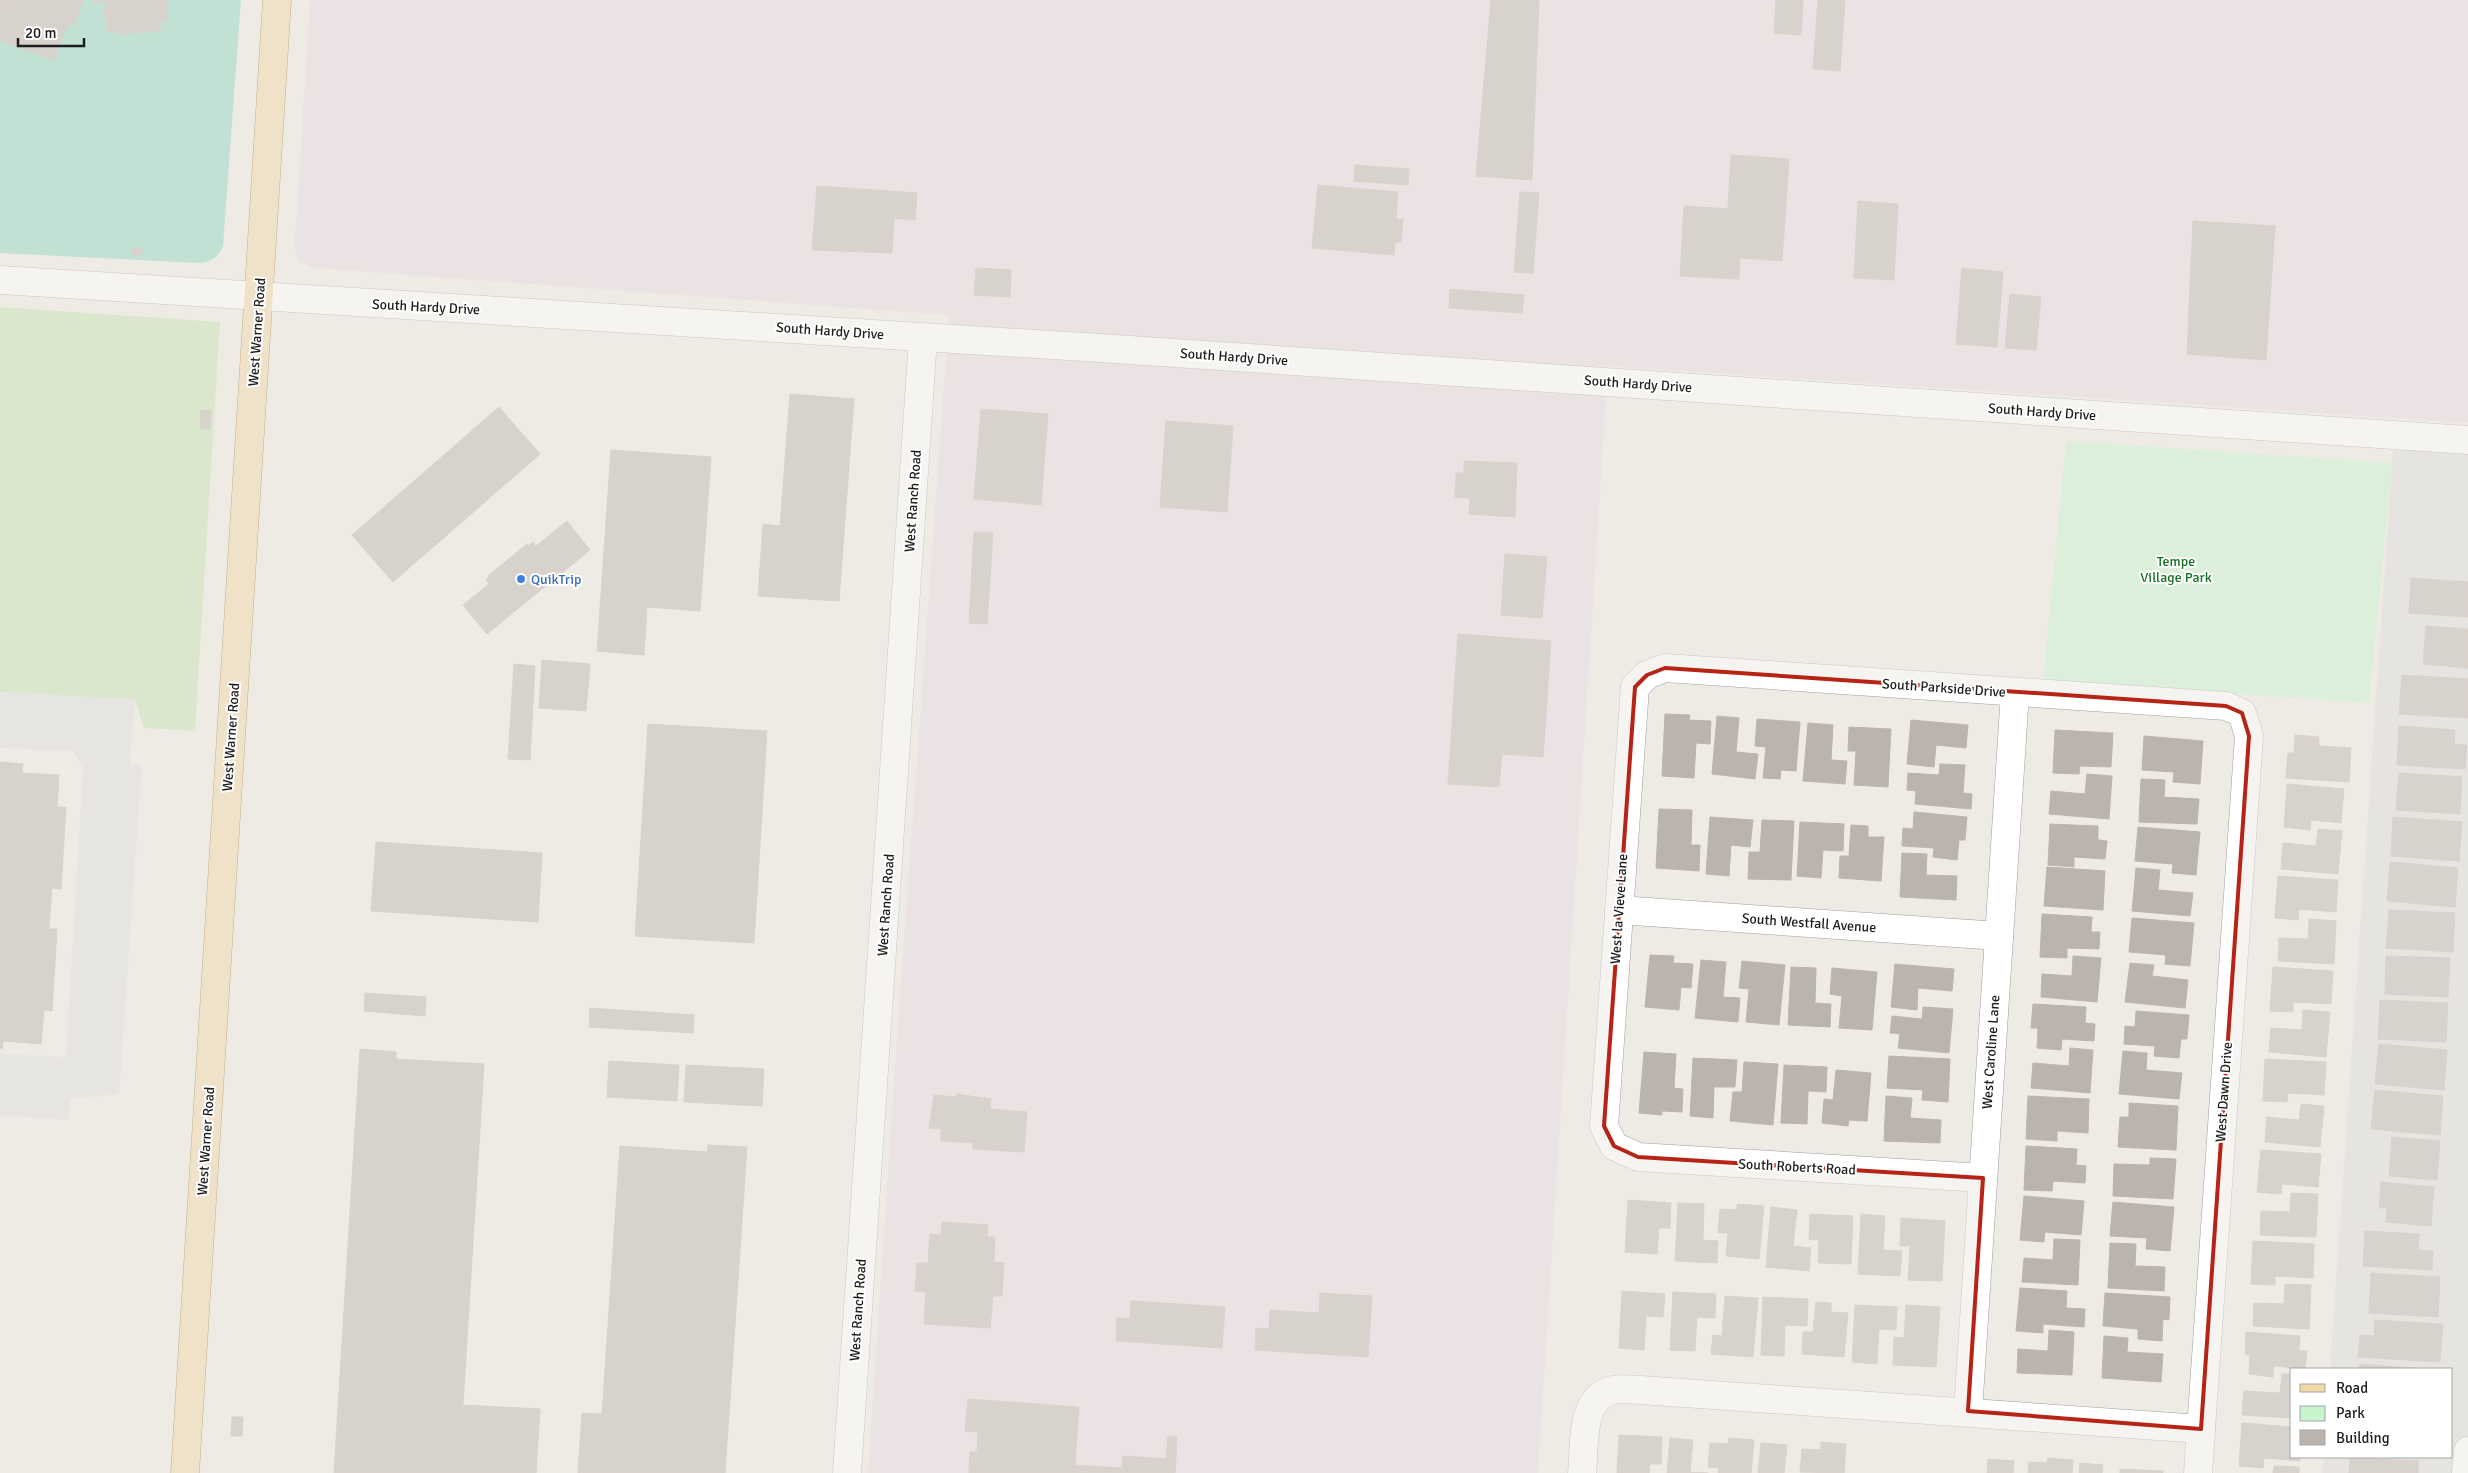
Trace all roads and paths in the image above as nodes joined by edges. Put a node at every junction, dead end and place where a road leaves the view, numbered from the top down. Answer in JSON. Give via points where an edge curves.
{"nodes":[{"id":1,"x":277,"y":0,"type":"edge"},
{"id":2,"x":0,"y":280,"type":"edge"},
{"id":3,"x":259,"y":297,"type":"junction"},
{"id":4,"x":923,"y":338,"type":"junction"},
{"id":5,"x":2468,"y":440,"type":"edge"},
{"id":6,"x":1647,"y":675,"type":"joint"},
{"id":7,"x":2015,"y":693,"type":"junction"},
{"id":8,"x":2242,"y":713,"type":"joint"},
{"id":9,"x":1619,"y":910,"type":"junction"},
{"id":10,"x":1999,"y":936,"type":"junction"},
{"id":11,"x":1614,"y":1146,"type":"joint"},
{"id":12,"x":1983,"y":1178,"type":"junction"},
{"id":13,"x":1968,"y":1411,"type":"junction"},
{"id":14,"x":2201,"y":1429,"type":"junction"},
{"id":15,"x":2468,"y":1451,"type":"edge"},
{"id":16,"x":185,"y":1473,"type":"edge"},
{"id":17,"x":847,"y":1473,"type":"edge"},
{"id":18,"x":1582,"y":1473,"type":"edge"},
{"id":19,"x":2198,"y":1473,"type":"edge"},
{"id":20,"x":2466,"y":1473,"type":"edge"}],
"edges":[{"from":1,"to":3,"type":"main road","name":"West Warner Road"},
{"from":2,"to":3,"type":"street","name":"South Hardy Drive"},
{"from":3,"to":4,"type":"street","name":"South Hardy Drive"},
{"from":3,"to":16,"type":"main road","name":"West Warner Road"},
{"from":4,"to":5,"type":"street","name":"South Hardy Drive"},
{"from":4,"to":17,"type":"street","name":"West Ranch Road"},
{"from":6,"to":7,"type":"street","name":"South Parkside Drive","via":[[1666,668]]},
{"from":6,"to":9,"type":"street","name":"West la Vieve Lane","via":[[1635,688]]},
{"from":7,"to":8,"type":"street","name":"South Parkside Drive","via":[[2226,706]]},
{"from":7,"to":10,"type":"street","name":"West Caroline Lane"},
{"from":8,"to":14,"type":"street","name":"West Dawn Drive","via":[[2249,736]]},
{"from":9,"to":10,"type":"street","name":"South Westfall Avenue"},
{"from":9,"to":11,"type":"street","name":"West la Vieve Lane","via":[[1604,1126]]},
{"from":10,"to":12,"type":"street","name":"West Caroline Lane"},
{"from":11,"to":12,"type":"street","name":"South Roberts Road","via":[[1638,1157]]},
{"from":12,"to":13,"type":"street","name":"West Caroline Lane"},
{"from":13,"to":14,"type":"street"},
{"from":13,"to":18,"type":"street","via":[[1613,1390],[1598,1398],[1587,1417]]},
{"from":14,"to":19,"type":"street","name":"West Dawn Drive"},
{"from":15,"to":20,"type":"street"}]}
